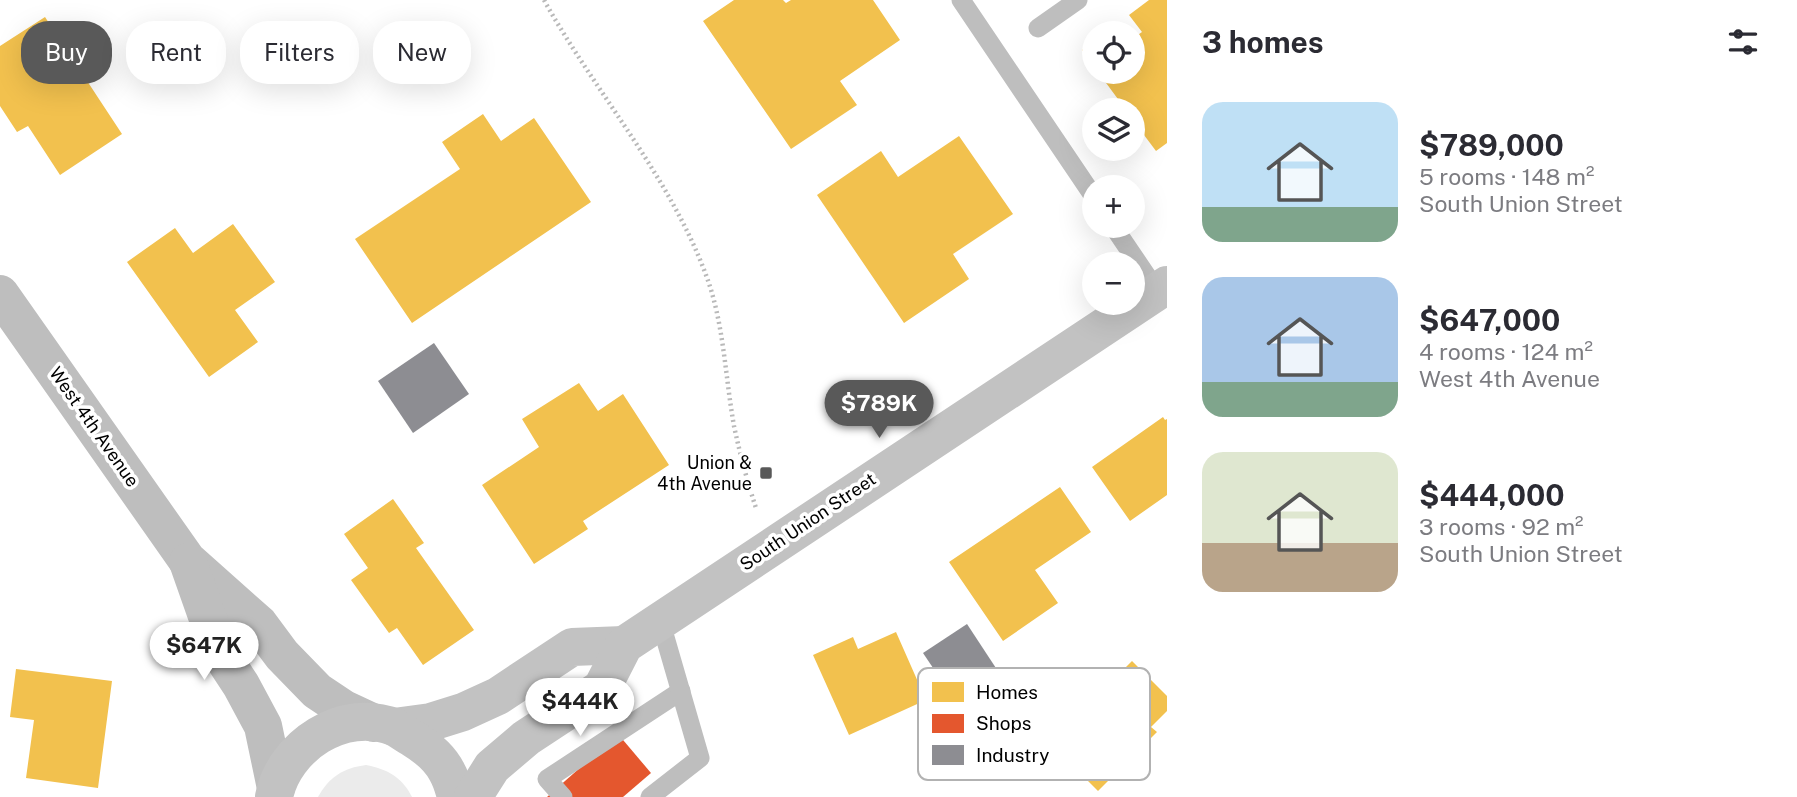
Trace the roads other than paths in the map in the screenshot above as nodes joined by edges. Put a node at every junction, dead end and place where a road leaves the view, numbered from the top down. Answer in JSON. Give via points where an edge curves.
{"nodes":[{"id":1,"x":961,"y":0,"type":"edge"},
{"id":2,"x":1078,"y":0,"type":"edge"},
{"id":3,"x":1038,"y":27,"type":"dead end"},
{"id":4,"x":1082,"y":179,"type":"edge"},
{"id":5,"x":1122,"y":238,"type":"edge"},
{"id":6,"x":1162,"y":288,"type":"edge"},
{"id":7,"x":0,"y":294,"type":"edge"},
{"id":8,"x":187,"y":560,"type":"junction"},
{"id":9,"x":660,"y":620,"type":"junction"},
{"id":10,"x":624,"y":645,"type":"junction"},
{"id":11,"x":681,"y":691,"type":"junction"},
{"id":12,"x":384,"y":725,"type":"junction"},
{"id":13,"x":275,"y":793,"type":"edge"},
{"id":14,"x":456,"y":797,"type":"edge"},
{"id":15,"x":473,"y":797,"type":"edge"},
{"id":16,"x":563,"y":797,"type":"edge"},
{"id":17,"x":650,"y":797,"type":"edge"}],
"edges":[{"from":1,"to":4,"type":"lane"},
{"from":2,"to":3,"type":"lane"},
{"from":5,"to":6,"type":"lane"},
{"from":6,"to":9,"type":"main road","name":"South Union Street"},
{"from":7,"to":8,"type":"street","name":"West 4th Avenue"},
{"from":8,"to":12,"type":"street","name":"West 4th Avenue","via":[[259,624],[317,691],[344,709]]},
{"from":8,"to":13,"type":"street","name":"West 4th Avenue","via":[[220,653],[263,726]]},
{"from":9,"to":10,"type":"main road","name":"South Union Street"},
{"from":9,"to":11,"type":"lane"},
{"from":10,"to":12,"type":"main road","via":[[572,647],[498,696],[463,712],[432,722]]},
{"from":10,"to":15,"type":"main road","name":"South Union Street","via":[[602,688],[526,738],[492,767]]},
{"from":11,"to":16,"type":"lane","via":[[547,779]]},
{"from":11,"to":17,"type":"lane","via":[[700,758]]},
{"from":12,"to":13,"type":"main road","via":[[349,724],[324,732],[286,765]]},
{"from":12,"to":14,"type":"main road","via":[[418,741],[433,754],[447,771]]}]}
